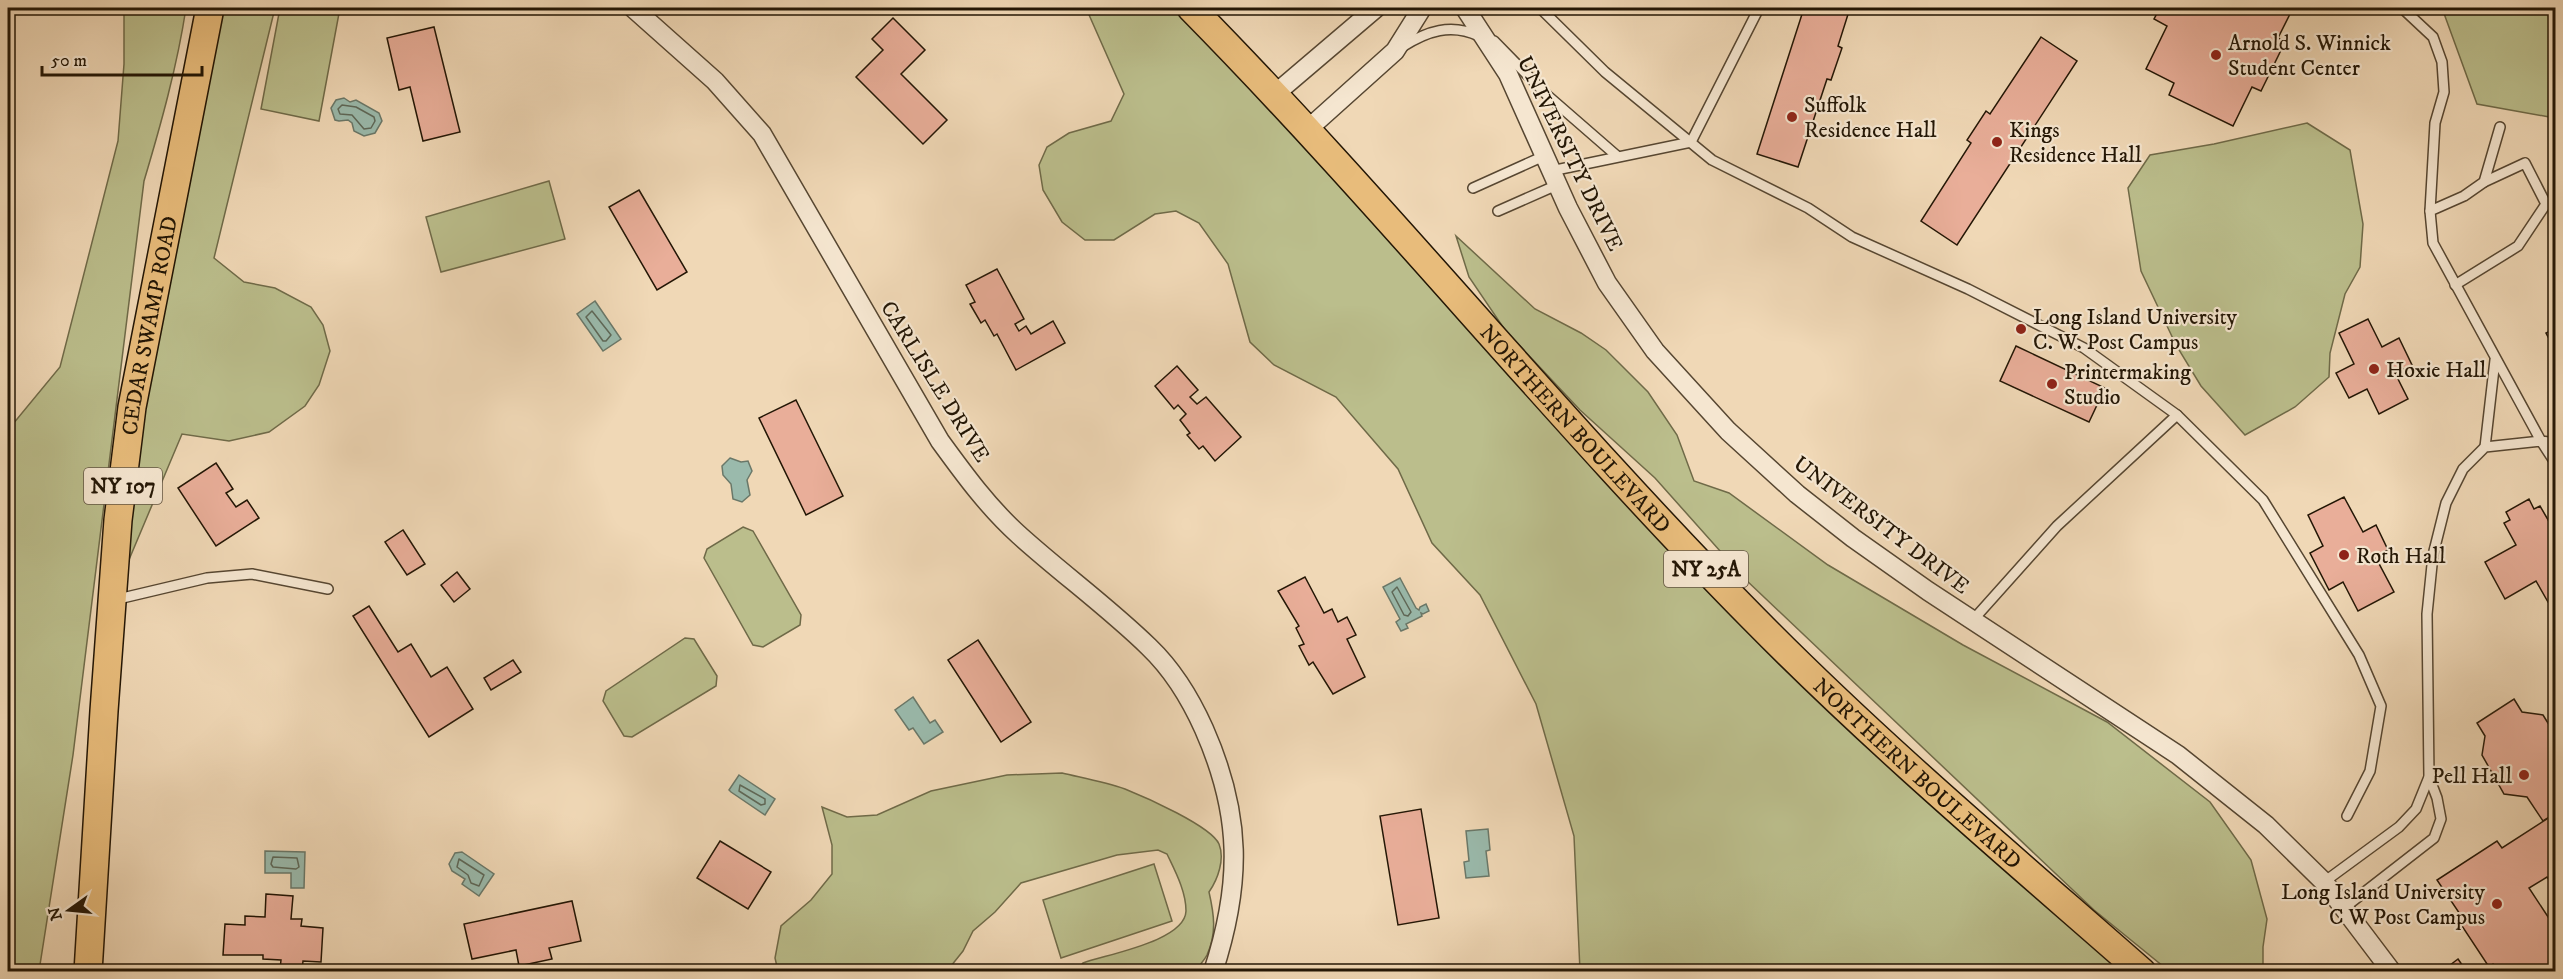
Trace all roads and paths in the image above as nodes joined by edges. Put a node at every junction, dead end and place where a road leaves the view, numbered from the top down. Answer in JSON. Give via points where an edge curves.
{"nodes":[{"id":1,"x":210,"y":8,"type":"edge"},
{"id":2,"x":633,"y":8,"type":"edge"},
{"id":3,"x":1191,"y":8,"type":"edge"},
{"id":4,"x":1376,"y":8,"type":"edge"},
{"id":5,"x":1422,"y":8,"type":"edge"},
{"id":6,"x":1540,"y":8,"type":"edge"},
{"id":7,"x":1759,"y":8,"type":"edge"},
{"id":8,"x":2402,"y":8,"type":"edge"},
{"id":9,"x":1470,"y":15,"type":"edge"},
{"id":10,"x":1488,"y":40,"type":"junction"},
{"id":11,"x":1395,"y":51,"type":"junction"},
{"id":12,"x":1275,"y":94,"type":"junction"},
{"id":13,"x":2500,"y":127,"type":"dead end"},
{"id":14,"x":1307,"y":130,"type":"junction"},
{"id":15,"x":1690,"y":142,"type":"junction"},
{"id":16,"x":1617,"y":156,"type":"junction"},
{"id":17,"x":1551,"y":170,"type":"junction"},
{"id":18,"x":2484,"y":182,"type":"junction"},
{"id":19,"x":1473,"y":188,"type":"dead end"},
{"id":20,"x":1498,"y":211,"type":"dead end"},
{"id":21,"x":2430,"y":211,"type":"junction"},
{"id":22,"x":2455,"y":285,"type":"junction"},
{"id":23,"x":2495,"y":360,"type":"junction"},
{"id":24,"x":2177,"y":415,"type":"junction"},
{"id":25,"x":2541,"y":441,"type":"junction"},
{"id":26,"x":2556,"y":443,"type":"edge"},
{"id":27,"x":2486,"y":447,"type":"junction"},
{"id":28,"x":2556,"y":465,"type":"edge"},
{"id":29,"x":328,"y":589,"type":"dead end"},
{"id":30,"x":112,"y":600,"type":"junction"},
{"id":31,"x":1973,"y":620,"type":"junction"},
{"id":32,"x":2429,"y":777,"type":"junction"},
{"id":33,"x":2348,"y":816,"type":"dead end"},
{"id":34,"x":2325,"y":882,"type":"junction"},
{"id":35,"x":2344,"y":908,"type":"junction"},
{"id":36,"x":88,"y":972,"type":"edge"},
{"id":37,"x":1213,"y":972,"type":"edge"},
{"id":38,"x":2142,"y":972,"type":"edge"},
{"id":39,"x":2392,"y":972,"type":"edge"}],
"edges":[{"from":1,"to":30,"type":"main road","name":"CEDAR SWAMP ROAD","number":"NY 107","via":[[132,407]]},
{"from":2,"to":37,"type":"street","name":"CARLISLE DRIVE","via":[[715,81],[762,134],[939,441],[973,487],[1017,533],[1150,648],[1190,698],[1220,764],[1233,817],[1229,915]]},
{"from":3,"to":12,"type":"main road","name":"NORTHERN BOULEVARD","number":"NY 25A"},
{"from":4,"to":12,"type":"street"},
{"from":5,"to":11,"type":"street"},
{"from":6,"to":15,"type":"lane","via":[[1605,72]]},
{"from":7,"to":15,"type":"lane"},
{"from":8,"to":21,"type":"lane","via":[[2433,37],[2442,62],[2444,92],[2435,123]]},
{"from":9,"to":10,"type":"street","name":"UNIVERSITY DRIVE"},
{"from":9,"to":16,"type":"lane","via":[[1548,96]]},
{"from":10,"to":11,"type":"lane","via":[[1459,30],[1440,30],[1419,36]]},
{"from":10,"to":17,"type":"street","name":"UNIVERSITY DRIVE","via":[[1508,74]]},
{"from":11,"to":14,"type":"street"},
{"from":12,"to":14,"type":"main road","name":"NORTHERN BOULEVARD","number":"NY 25A"},
{"from":13,"to":18,"type":"lane"},
{"from":14,"to":38,"type":"main road","name":"NORTHERN BOULEVARD","number":"NY 25A","via":[[1754,620],[1958,812]]},
{"from":15,"to":16,"type":"lane"},
{"from":15,"to":24,"type":"lane","via":[[1712,160],[1808,208],[1852,237],[1968,289],[2084,348]]},
{"from":16,"to":17,"type":"lane"},
{"from":17,"to":19,"type":"lane"},
{"from":17,"to":20,"type":"lane"},
{"from":17,"to":31,"type":"street","name":"UNIVERSITY DRIVE","via":[[1614,293],[1655,351],[1728,431],[1853,538]]},
{"from":18,"to":21,"type":"lane"},
{"from":18,"to":22,"type":"lane","via":[[2525,163],[2546,204],[2518,246]]},
{"from":21,"to":22,"type":"lane","via":[[2433,243]]},
{"from":22,"to":23,"type":"lane"},
{"from":23,"to":25,"type":"lane"},
{"from":23,"to":27,"type":"lane"},
{"from":24,"to":31,"type":"lane","via":[[2057,526]]},
{"from":24,"to":33,"type":"lane","via":[[2263,500],[2359,655],[2381,706],[2370,771]]},
{"from":25,"to":26,"type":"lane"},
{"from":25,"to":27,"type":"lane"},
{"from":25,"to":28,"type":"lane"},
{"from":27,"to":32,"type":"lane","via":[[2463,469],[2446,503],[2433,555],[2427,614]]},
{"from":29,"to":30,"type":"lane","via":[[252,574],[207,578]]},
{"from":30,"to":36,"type":"main road","name":"CEDAR SWAMP ROAD","number":"NY 107"},
{"from":31,"to":34,"type":"street","name":"UNIVERSITY DRIVE","via":[[2178,755],[2266,825]]},
{"from":32,"to":34,"type":"lane","via":[[2416,809],[2399,827]]},
{"from":32,"to":35,"type":"lane","via":[[2441,819],[2434,838]]},
{"from":34,"to":35,"type":"street","name":"UNIVERSITY DRIVE"},
{"from":35,"to":39,"type":"street","name":"UNIVERSITY DRIVE"}]}
